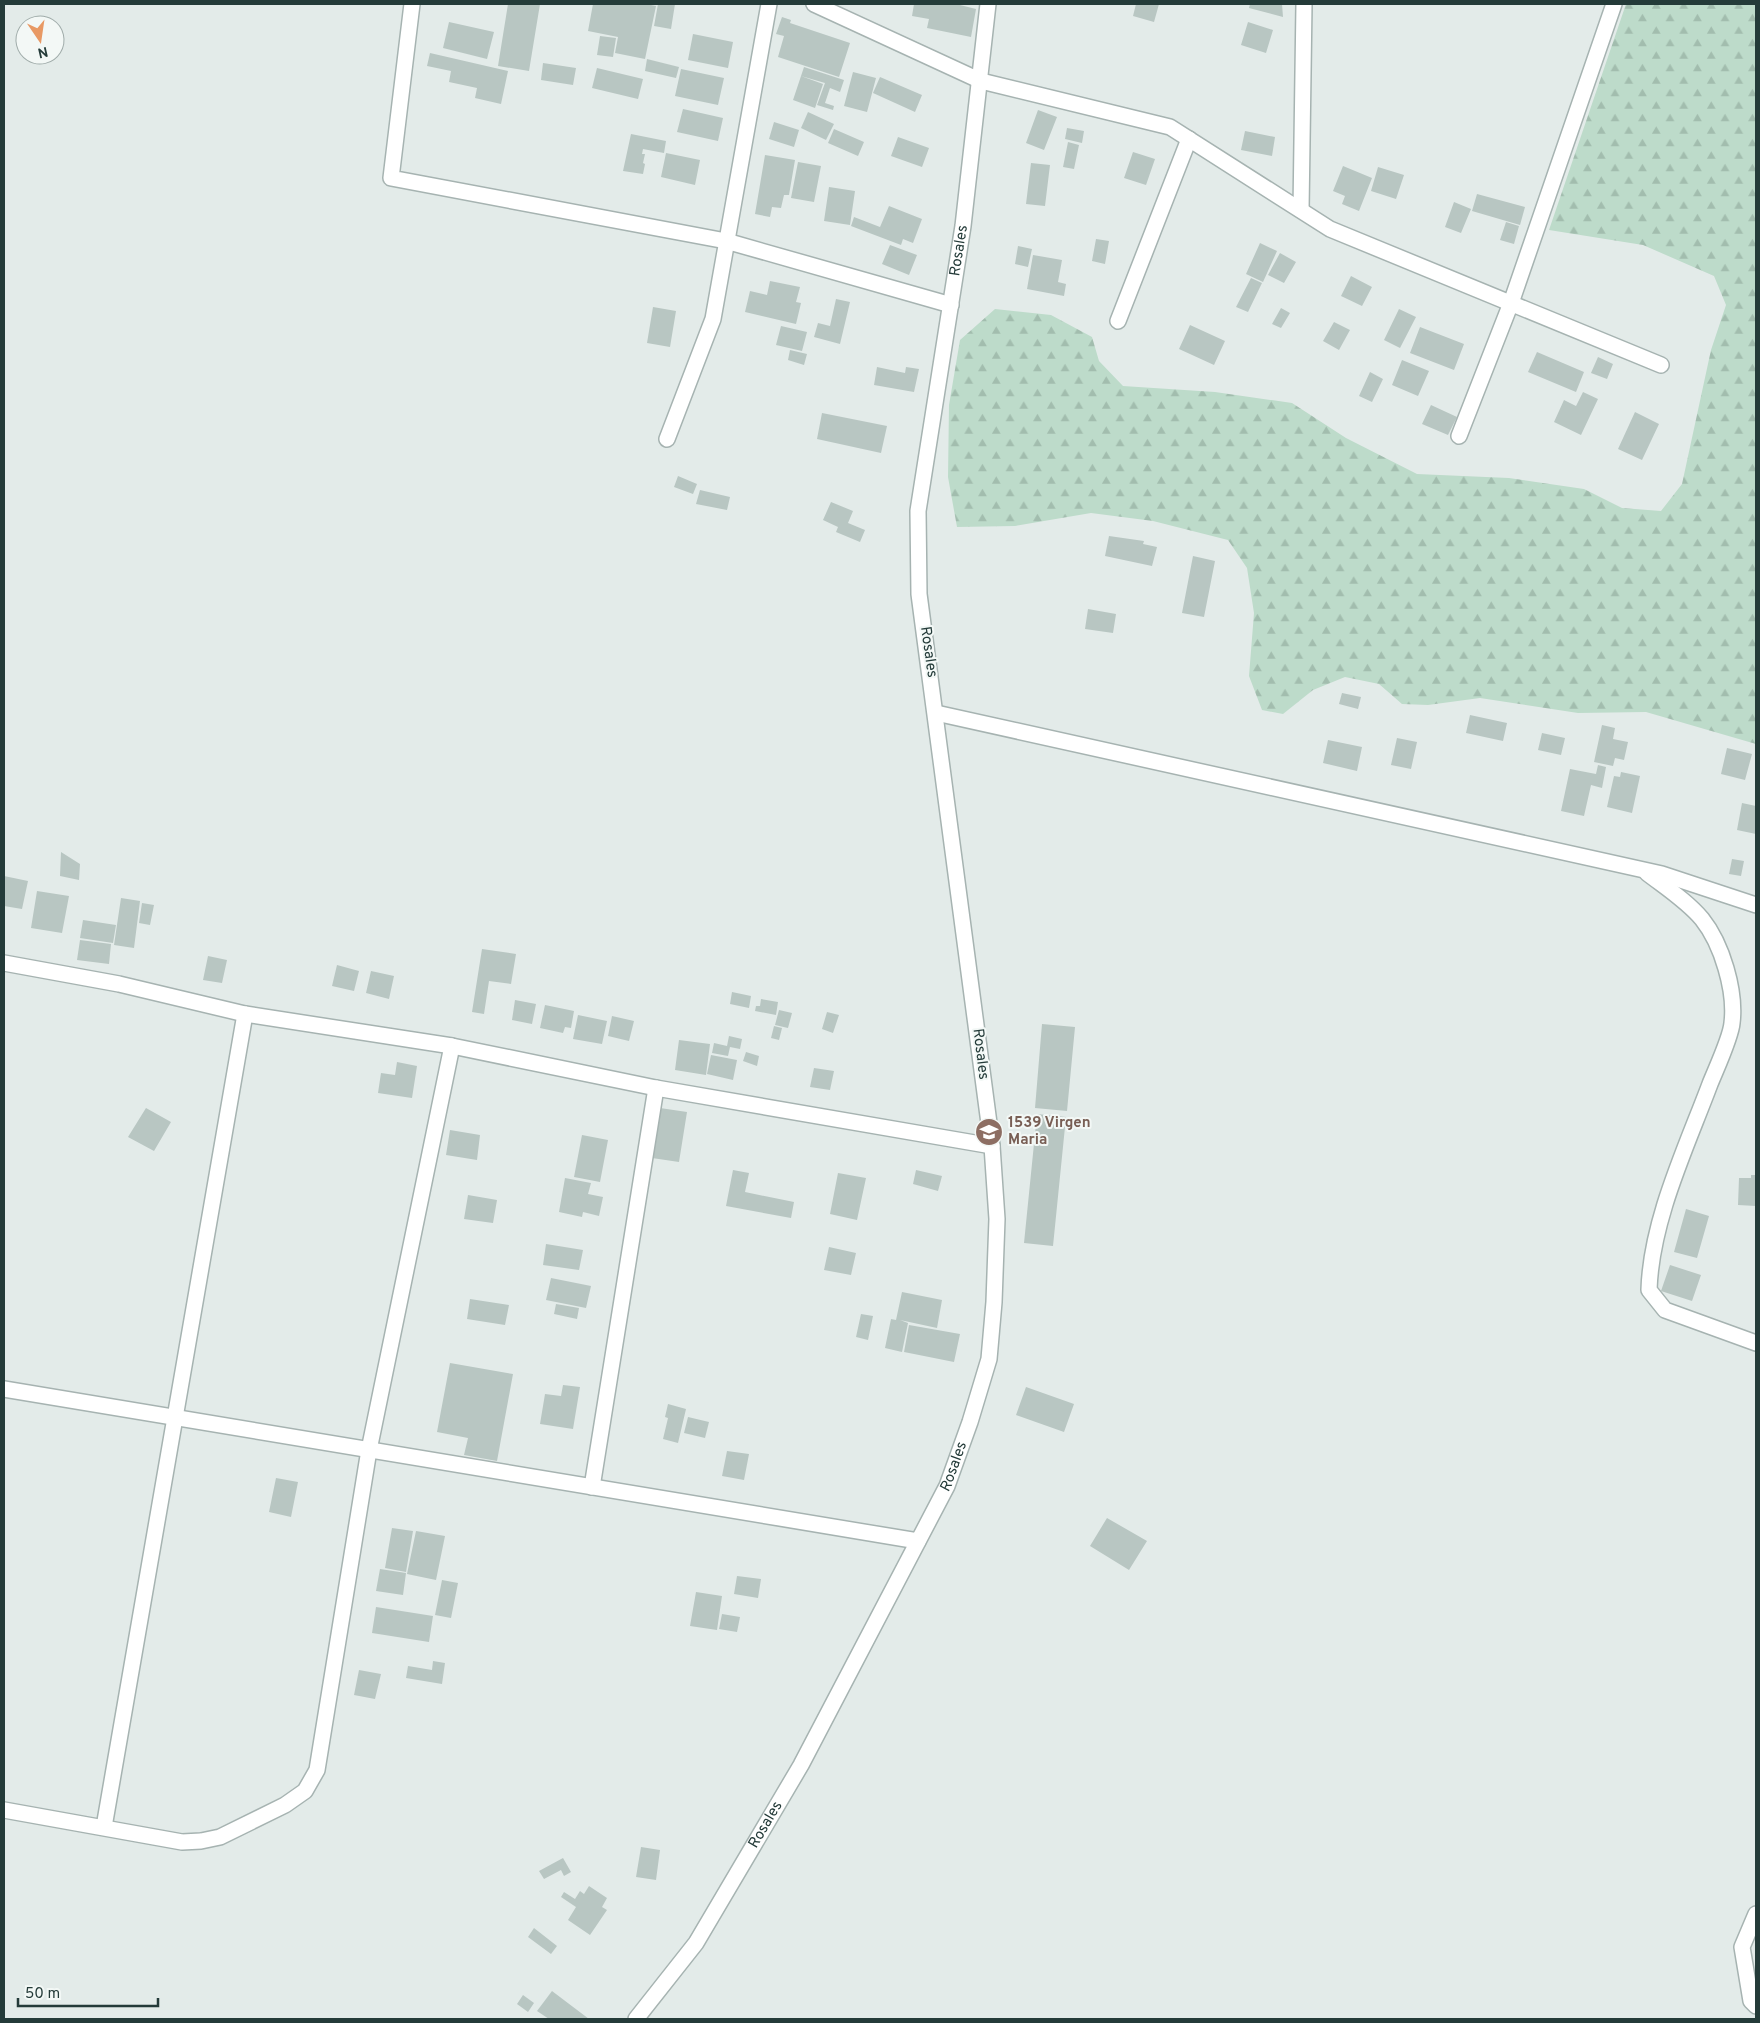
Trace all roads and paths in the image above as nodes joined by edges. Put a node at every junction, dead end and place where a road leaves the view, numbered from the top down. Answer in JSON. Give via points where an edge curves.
{"nodes":[{"id":1,"x":412,"y":4,"type":"edge"},
{"id":2,"x":769,"y":4,"type":"edge"},
{"id":3,"x":814,"y":4,"type":"edge"},
{"id":4,"x":988,"y":4,"type":"edge"},
{"id":5,"x":1304,"y":4,"type":"edge"},
{"id":6,"x":1614,"y":4,"type":"edge"},
{"id":7,"x":980,"y":81,"type":"junction"},
{"id":8,"x":1189,"y":139,"type":"junction"},
{"id":9,"x":1301,"y":210,"type":"junction"},
{"id":10,"x":726,"y":241,"type":"junction"},
{"id":11,"x":1511,"y":303,"type":"junction"},
{"id":12,"x":951,"y":305,"type":"junction"},
{"id":13,"x":1118,"y":321,"type":"dead end"},
{"id":14,"x":1661,"y":365,"type":"dead end"},
{"id":15,"x":1459,"y":436,"type":"dead end"},
{"id":16,"x":667,"y":439,"type":"dead end"},
{"id":17,"x":936,"y":712,"type":"junction"},
{"id":18,"x":1642,"y":869,"type":"junction"},
{"id":19,"x":1756,"y":904,"type":"edge"},
{"id":20,"x":4,"y":962,"type":"edge"},
{"id":21,"x":245,"y":1014,"type":"junction"},
{"id":22,"x":452,"y":1046,"type":"junction"},
{"id":23,"x":656,"y":1088,"type":"junction"},
{"id":24,"x":992,"y":1146,"type":"junction"},
{"id":25,"x":1756,"y":1343,"type":"edge"},
{"id":26,"x":4,"y":1389,"type":"edge"},
{"id":27,"x":175,"y":1418,"type":"junction"},
{"id":28,"x":369,"y":1450,"type":"junction"},
{"id":29,"x":592,"y":1487,"type":"junction"},
{"id":30,"x":918,"y":1541,"type":"junction"},
{"id":31,"x":4,"y":1810,"type":"edge"},
{"id":32,"x":104,"y":1827,"type":"junction"},
{"id":33,"x":1756,"y":1914,"type":"edge"},
{"id":34,"x":1756,"y":2006,"type":"edge"},
{"id":35,"x":636,"y":2019,"type":"edge"}],
"edges":[{"from":1,"to":10,"type":"street","via":[[391,178]]},
{"from":2,"to":10,"type":"street"},
{"from":3,"to":7,"type":"street"},
{"from":4,"to":7,"type":"street","name":"Rosales"},
{"from":5,"to":9,"type":"street"},
{"from":6,"to":11,"type":"street"},
{"from":7,"to":8,"type":"street","via":[[1170,128]]},
{"from":7,"to":12,"type":"street","name":"Rosales"},
{"from":8,"to":9,"type":"street"},
{"from":8,"to":13,"type":"street"},
{"from":9,"to":11,"type":"street","via":[[1330,229]]},
{"from":10,"to":12,"type":"street"},
{"from":10,"to":16,"type":"street","via":[[713,319]]},
{"from":11,"to":14,"type":"street"},
{"from":11,"to":15,"type":"street"},
{"from":12,"to":17,"type":"street","name":"Rosales","via":[[918,511],[919,594]]},
{"from":17,"to":18,"type":"street"},
{"from":17,"to":24,"type":"street","name":"Rosales"},
{"from":18,"to":19,"type":"street"},
{"from":18,"to":25,"type":"street","via":[[1684,902],[1702,920],[1716,942],[1727,968],[1732,1024],[1668,1196],[1650,1266],[1649,1290],[1665,1310]]},
{"from":20,"to":21,"type":"street","via":[[119,984]]},
{"from":21,"to":22,"type":"street"},
{"from":21,"to":27,"type":"street"},
{"from":22,"to":23,"type":"street"},
{"from":22,"to":28,"type":"street"},
{"from":23,"to":24,"type":"street"},
{"from":23,"to":29,"type":"street"},
{"from":24,"to":30,"type":"street","name":"Rosales","via":[[997,1219],[989,1359],[947,1486]]},
{"from":26,"to":27,"type":"street"},
{"from":27,"to":28,"type":"street"},
{"from":27,"to":32,"type":"street"},
{"from":28,"to":29,"type":"street"},
{"from":28,"to":32,"type":"street","via":[[317,1770],[305,1791],[220,1837],[201,1841],[182,1842]]},
{"from":29,"to":30,"type":"street"},
{"from":30,"to":35,"type":"street","name":"Rosales","via":[[800,1764],[696,1943]]},
{"from":31,"to":32,"type":"street"},
{"from":33,"to":34,"type":"street","via":[[1742,1947],[1751,2001]]}]}
